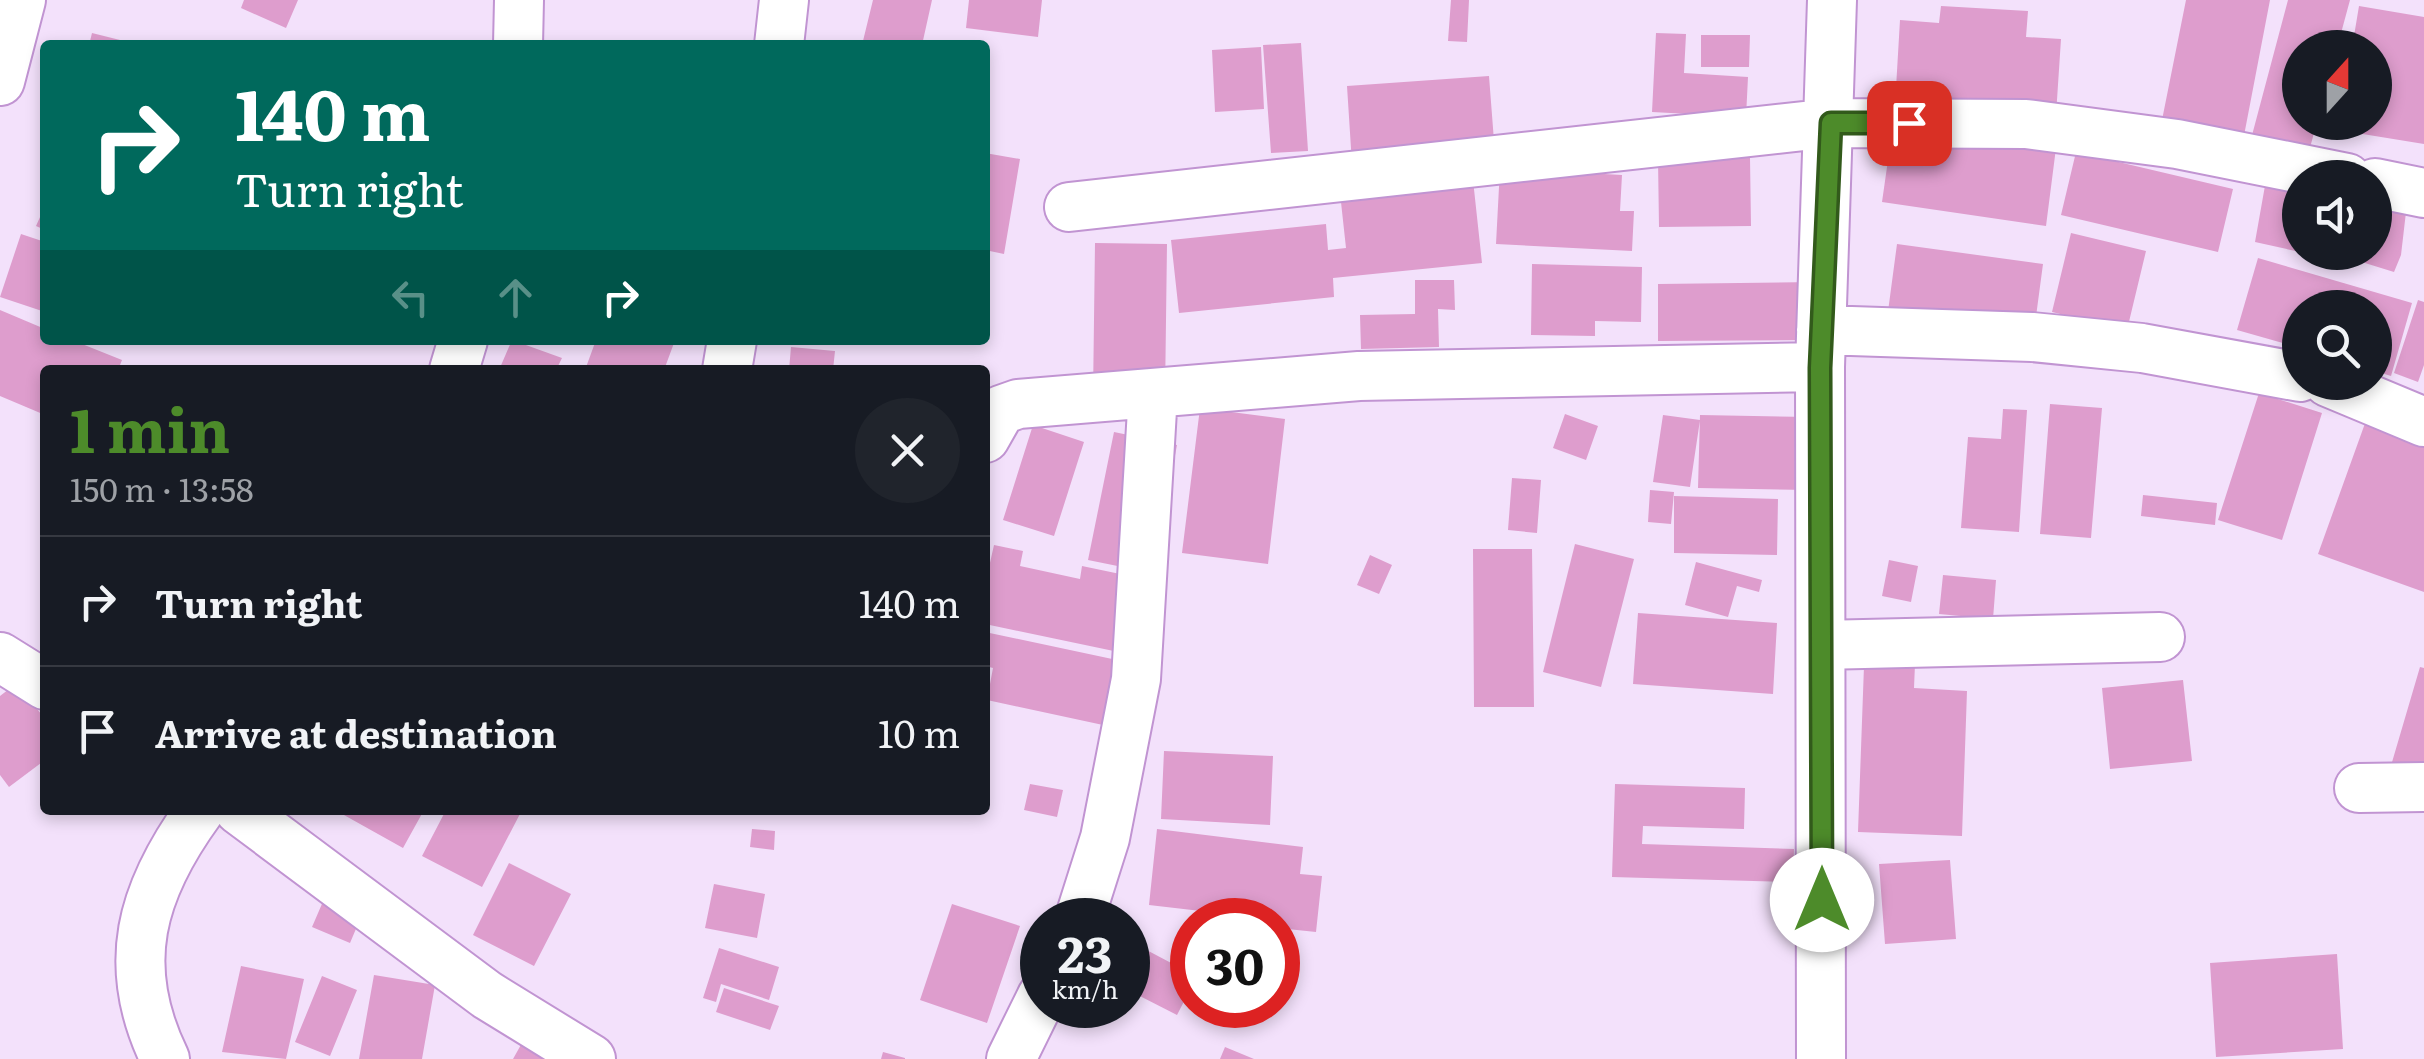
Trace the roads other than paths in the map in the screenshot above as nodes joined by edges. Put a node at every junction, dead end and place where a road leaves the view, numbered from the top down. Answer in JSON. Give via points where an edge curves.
{"nodes":[{"id":1,"x":22,"y":0,"type":"edge"},
{"id":2,"x":519,"y":0,"type":"edge"},
{"id":3,"x":784,"y":0,"type":"edge"},
{"id":4,"x":1832,"y":0,"type":"edge"},
{"id":5,"x":518,"y":40,"type":"edge"},
{"id":6,"x":780,"y":40,"type":"edge"},
{"id":7,"x":0,"y":81,"type":"edge"},
{"id":8,"x":1831,"y":123,"type":"junction"},
{"id":9,"x":2282,"y":165,"type":"edge"},
{"id":10,"x":2392,"y":186,"type":"edge"},
{"id":11,"x":2424,"y":192,"type":"edge"},
{"id":12,"x":1069,"y":208,"type":"dead end"},
{"id":13,"x":1821,"y":349,"type":"junction"},
{"id":14,"x":2282,"y":374,"type":"edge"},
{"id":15,"x":1153,"y":393,"type":"junction"},
{"id":16,"x":2371,"y":400,"type":"edge"},
{"id":17,"x":2424,"y":422,"type":"edge"},
{"id":18,"x":990,"y":429,"type":"edge"},
{"id":19,"x":2160,"y":637,"type":"dead end"},
{"id":20,"x":1821,"y":645,"type":"junction"},
{"id":21,"x":0,"y":657,"type":"edge"},
{"id":22,"x":40,"y":682,"type":"edge"},
{"id":23,"x":2424,"y":787,"type":"edge"},
{"id":24,"x":2359,"y":788,"type":"dead end"},
{"id":25,"x":196,"y":815,"type":"edge"},
{"id":26,"x":246,"y":815,"type":"edge"},
{"id":27,"x":1086,"y":898,"type":"edge"},
{"id":28,"x":1026,"y":1028,"type":"edge"},
{"id":29,"x":165,"y":1059,"type":"edge"},
{"id":30,"x":590,"y":1059,"type":"edge"},
{"id":31,"x":1011,"y":1059,"type":"edge"},
{"id":32,"x":1820,"y":1059,"type":"edge"}],
"edges":[{"from":1,"to":7,"type":"street"},
{"from":2,"to":5,"type":"street"},
{"from":3,"to":6,"type":"street"},
{"from":4,"to":8,"type":"street"},
{"from":8,"to":9,"type":"street","via":[[2026,124]]},
{"from":8,"to":12,"type":"street"},
{"from":8,"to":13,"type":"street"},
{"from":10,"to":11,"type":"street"},
{"from":13,"to":14,"type":"street","via":[[2050,339]]},
{"from":13,"to":15,"type":"street"},
{"from":13,"to":20,"type":"street"},
{"from":15,"to":18,"type":"street","via":[[1018,404],[1001,410]]},
{"from":15,"to":27,"type":"street","via":[[1136,679]]},
{"from":16,"to":17,"type":"street"},
{"from":19,"to":20,"type":"street"},
{"from":20,"to":32,"type":"street"},
{"from":21,"to":22,"type":"street"},
{"from":23,"to":24,"type":"street"},
{"from":25,"to":29,"type":"street","via":[[167,855],[143,918],[140,988]]},
{"from":26,"to":30,"type":"street","via":[[488,995]]},
{"from":28,"to":31,"type":"street"}]}
